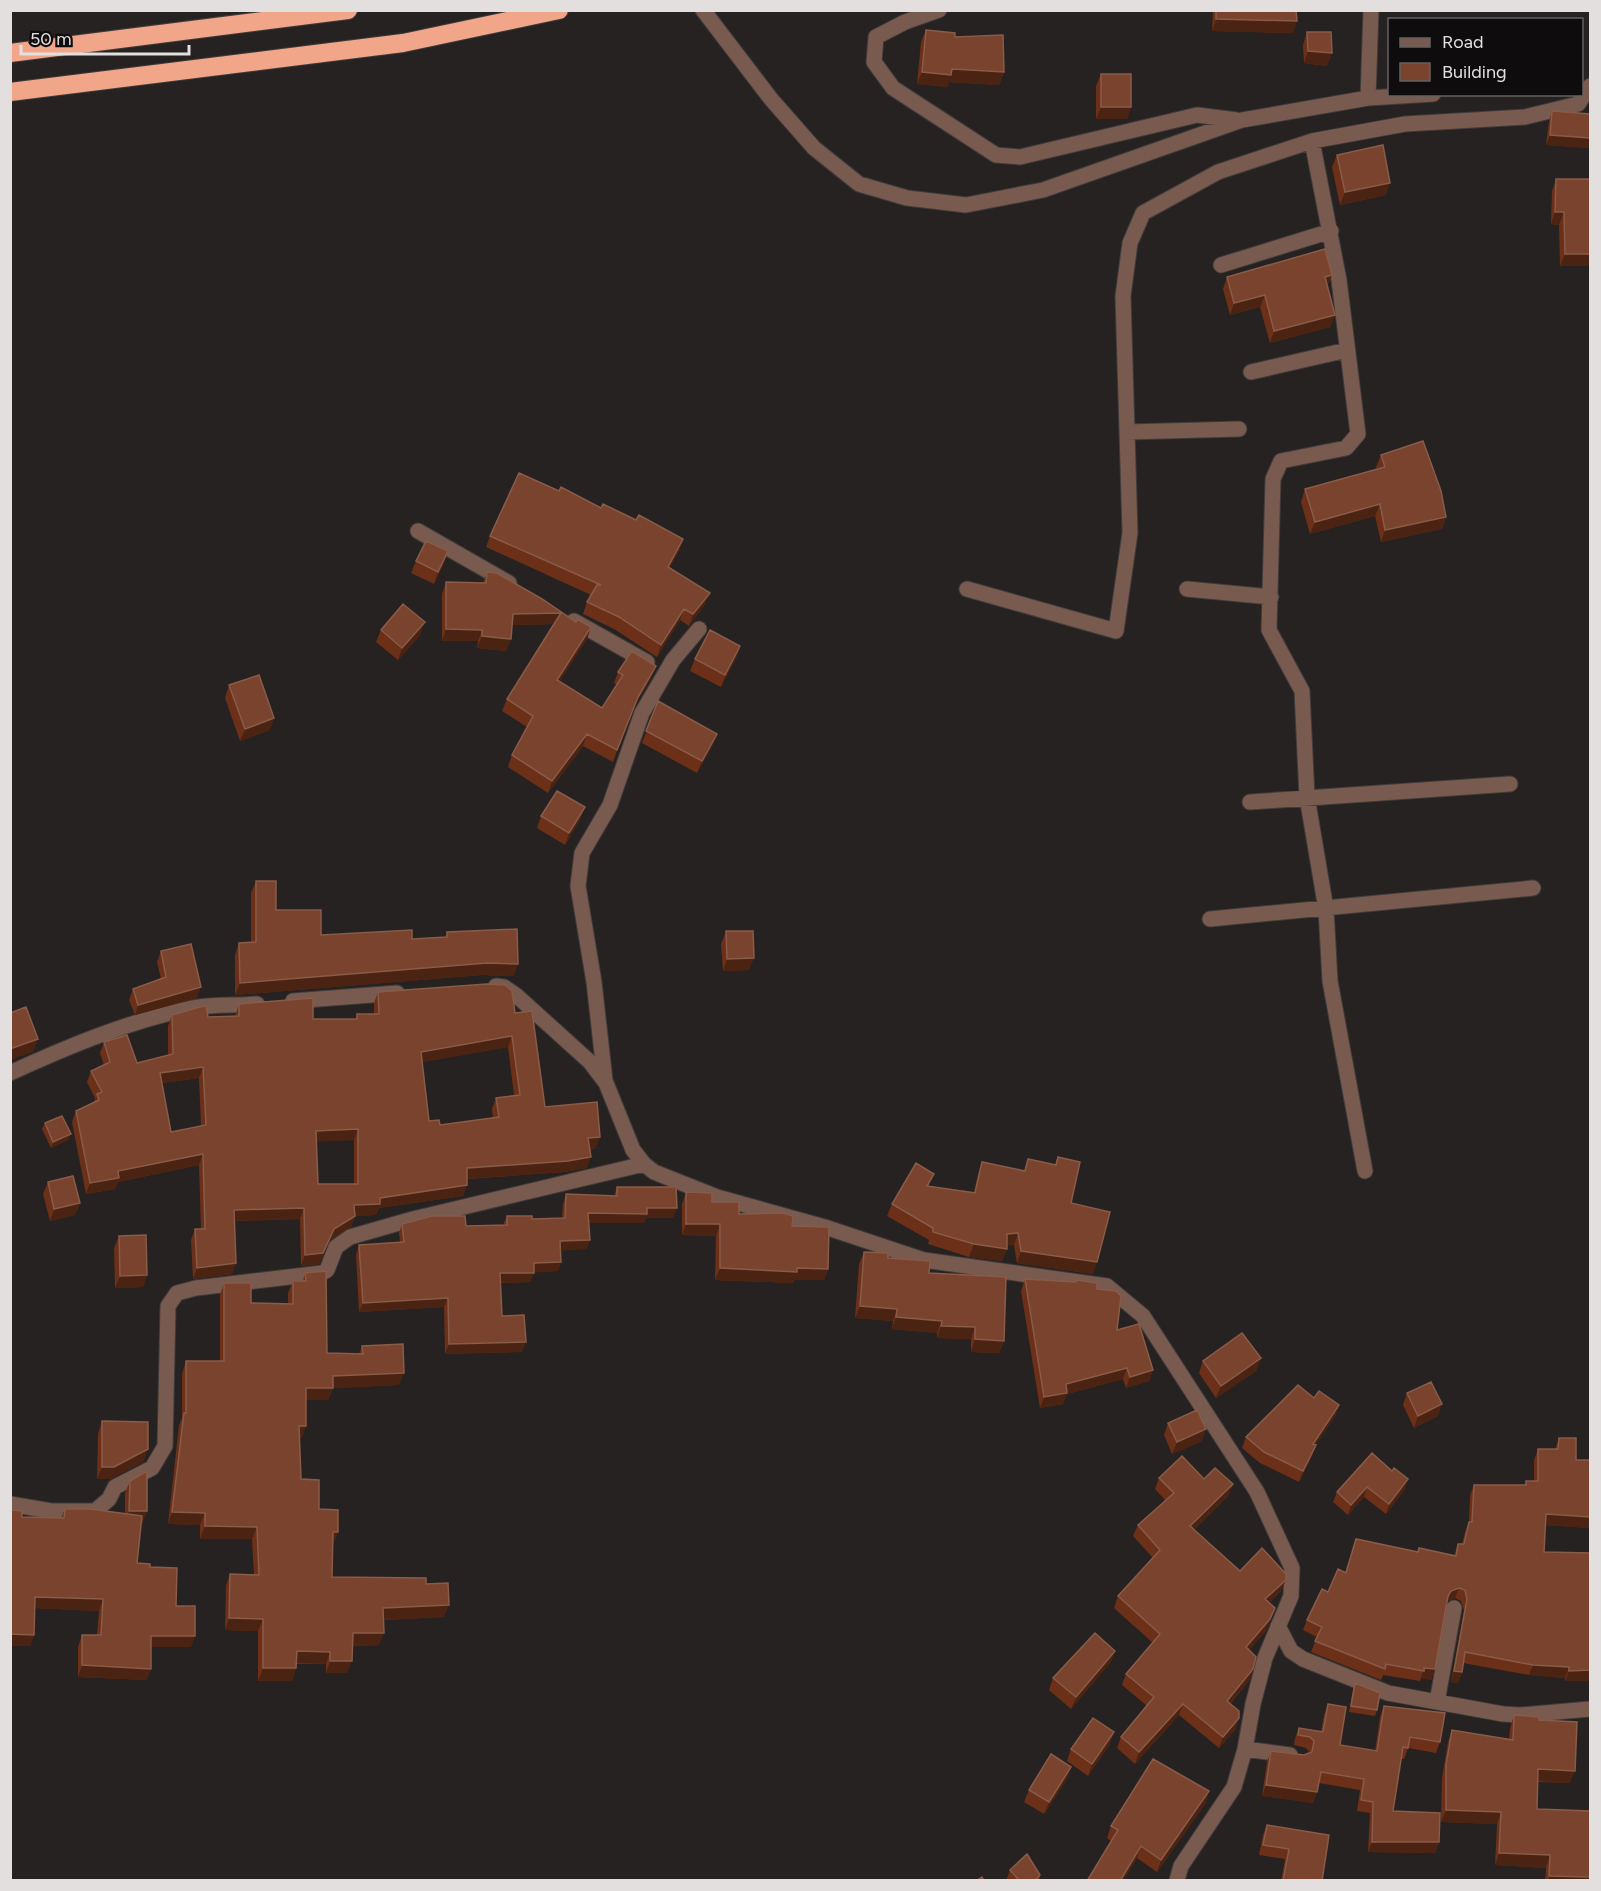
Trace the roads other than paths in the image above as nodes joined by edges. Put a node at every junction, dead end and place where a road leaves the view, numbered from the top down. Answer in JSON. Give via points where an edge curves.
{"nodes":[{"id":1,"x":348,"y":10,"type":"edge"},
{"id":2,"x":559,"y":10,"type":"edge"},
{"id":3,"x":703,"y":10,"type":"edge"},
{"id":4,"x":939,"y":10,"type":"edge"},
{"id":5,"x":1371,"y":10,"type":"edge"},
{"id":6,"x":10,"y":53,"type":"edge"},
{"id":7,"x":1590,"y":85,"type":"edge"},
{"id":8,"x":10,"y":92,"type":"edge"},
{"id":9,"x":1400,"y":96,"type":"edge"},
{"id":10,"x":1368,"y":98,"type":"junction"},
{"id":11,"x":1242,"y":120,"type":"junction"},
{"id":12,"x":1312,"y":141,"type":"junction"},
{"id":13,"x":1331,"y":231,"type":"junction"},
{"id":14,"x":1221,"y":265,"type":"dead end"},
{"id":15,"x":1347,"y":350,"type":"junction"},
{"id":16,"x":1251,"y":372,"type":"dead end"},
{"id":17,"x":1239,"y":429,"type":"dead end"},
{"id":18,"x":1127,"y":432,"type":"junction"},
{"id":19,"x":418,"y":531,"type":"dead end"},
{"id":20,"x":967,"y":589,"type":"dead end"},
{"id":21,"x":1187,"y":589,"type":"dead end"},
{"id":22,"x":521,"y":590,"type":"edge"},
{"id":23,"x":1271,"y":597,"type":"junction"},
{"id":24,"x":558,"y":612,"type":"edge"},
{"id":25,"x":699,"y":629,"type":"dead end"},
{"id":26,"x":666,"y":673,"type":"junction"},
{"id":27,"x":1510,"y":784,"type":"dead end"},
{"id":28,"x":1307,"y":797,"type":"junction"},
{"id":29,"x":1250,"y":802,"type":"dead end"},
{"id":30,"x":1533,"y":888,"type":"dead end"},
{"id":31,"x":1326,"y":909,"type":"junction"},
{"id":32,"x":1210,"y":919,"type":"dead end"},
{"id":33,"x":483,"y":985,"type":"edge"},
{"id":34,"x":414,"y":992,"type":"edge"},
{"id":35,"x":10,"y":1073,"type":"edge"},
{"id":36,"x":606,"y":1083,"type":"junction"},
{"id":37,"x":644,"y":1164,"type":"junction"},
{"id":38,"x":1365,"y":1171,"type":"dead end"},
{"id":39,"x":10,"y":1504,"type":"edge"},
{"id":40,"x":1454,"y":1608,"type":"dead end"},
{"id":41,"x":1278,"y":1626,"type":"junction"},
{"id":42,"x":1437,"y":1702,"type":"junction"},
{"id":43,"x":1590,"y":1709,"type":"edge"},
{"id":44,"x":1245,"y":1749,"type":"junction"},
{"id":45,"x":1301,"y":1756,"type":"edge"},
{"id":46,"x":1177,"y":1881,"type":"edge"}],
"edges":[{"from":1,"to":6,"type":"highway"},
{"from":2,"to":8,"type":"highway","via":[[403,43]]},
{"from":3,"to":11,"type":"street","via":[[814,148],[859,184],[907,198],[966,205],[1043,190]]},
{"from":4,"to":11,"type":"street","via":[[876,37],[874,62],[893,88],[996,155],[1020,156],[1197,115]]},
{"from":5,"to":10,"type":"street"},
{"from":7,"to":12,"type":"street","via":[[1578,104],[1525,117],[1405,124]]},
{"from":9,"to":10,"type":"street"},
{"from":10,"to":11,"type":"street"},
{"from":12,"to":13,"type":"street"},
{"from":12,"to":18,"type":"street","via":[[1218,172],[1143,213],[1130,243],[1123,296]]},
{"from":13,"to":14,"type":"street"},
{"from":13,"to":15,"type":"street"},
{"from":15,"to":16,"type":"street"},
{"from":15,"to":23,"type":"street","via":[[1358,434],[1346,448],[1281,461],[1273,479]]},
{"from":17,"to":18,"type":"street"},
{"from":18,"to":20,"type":"street","via":[[1130,533],[1116,630]]},
{"from":19,"to":22,"type":"street"},
{"from":21,"to":23,"type":"street"},
{"from":23,"to":28,"type":"street","via":[[1269,630],[1302,691]]},
{"from":24,"to":26,"type":"street"},
{"from":25,"to":26,"type":"street"},
{"from":26,"to":36,"type":"street","via":[[642,713],[610,805],[582,853],[578,886]]},
{"from":27,"to":28,"type":"street"},
{"from":28,"to":29,"type":"street"},
{"from":28,"to":31,"type":"street"},
{"from":30,"to":31,"type":"street"},
{"from":31,"to":32,"type":"street"},
{"from":31,"to":38,"type":"street","via":[[1330,981]]},
{"from":33,"to":36,"type":"street","via":[[504,987],[517,996],[590,1062]]},
{"from":34,"to":35,"type":"street","via":[[194,1008],[79,1042]]},
{"from":36,"to":37,"type":"street","via":[[633,1150]]},
{"from":37,"to":39,"type":"street","via":[[470,1204],[350,1237],[336,1247],[322,1273],[177,1293],[168,1306],[165,1446],[152,1468],[115,1487],[109,1499],[95,1511],[51,1511]]},
{"from":37,"to":41,"type":"street","via":[[654,1172],[717,1197],[924,1260],[1107,1286],[1128,1301],[1143,1316],[1251,1483],[1292,1568],[1291,1596]]},
{"from":40,"to":42,"type":"street"},
{"from":41,"to":42,"type":"street","via":[[1291,1651],[1317,1667],[1388,1693]]},
{"from":41,"to":44,"type":"street","via":[[1265,1658]]},
{"from":42,"to":43,"type":"street","via":[[1520,1715]]},
{"from":44,"to":45,"type":"street"},
{"from":44,"to":46,"type":"street","via":[[1234,1787],[1181,1866]]}]}
